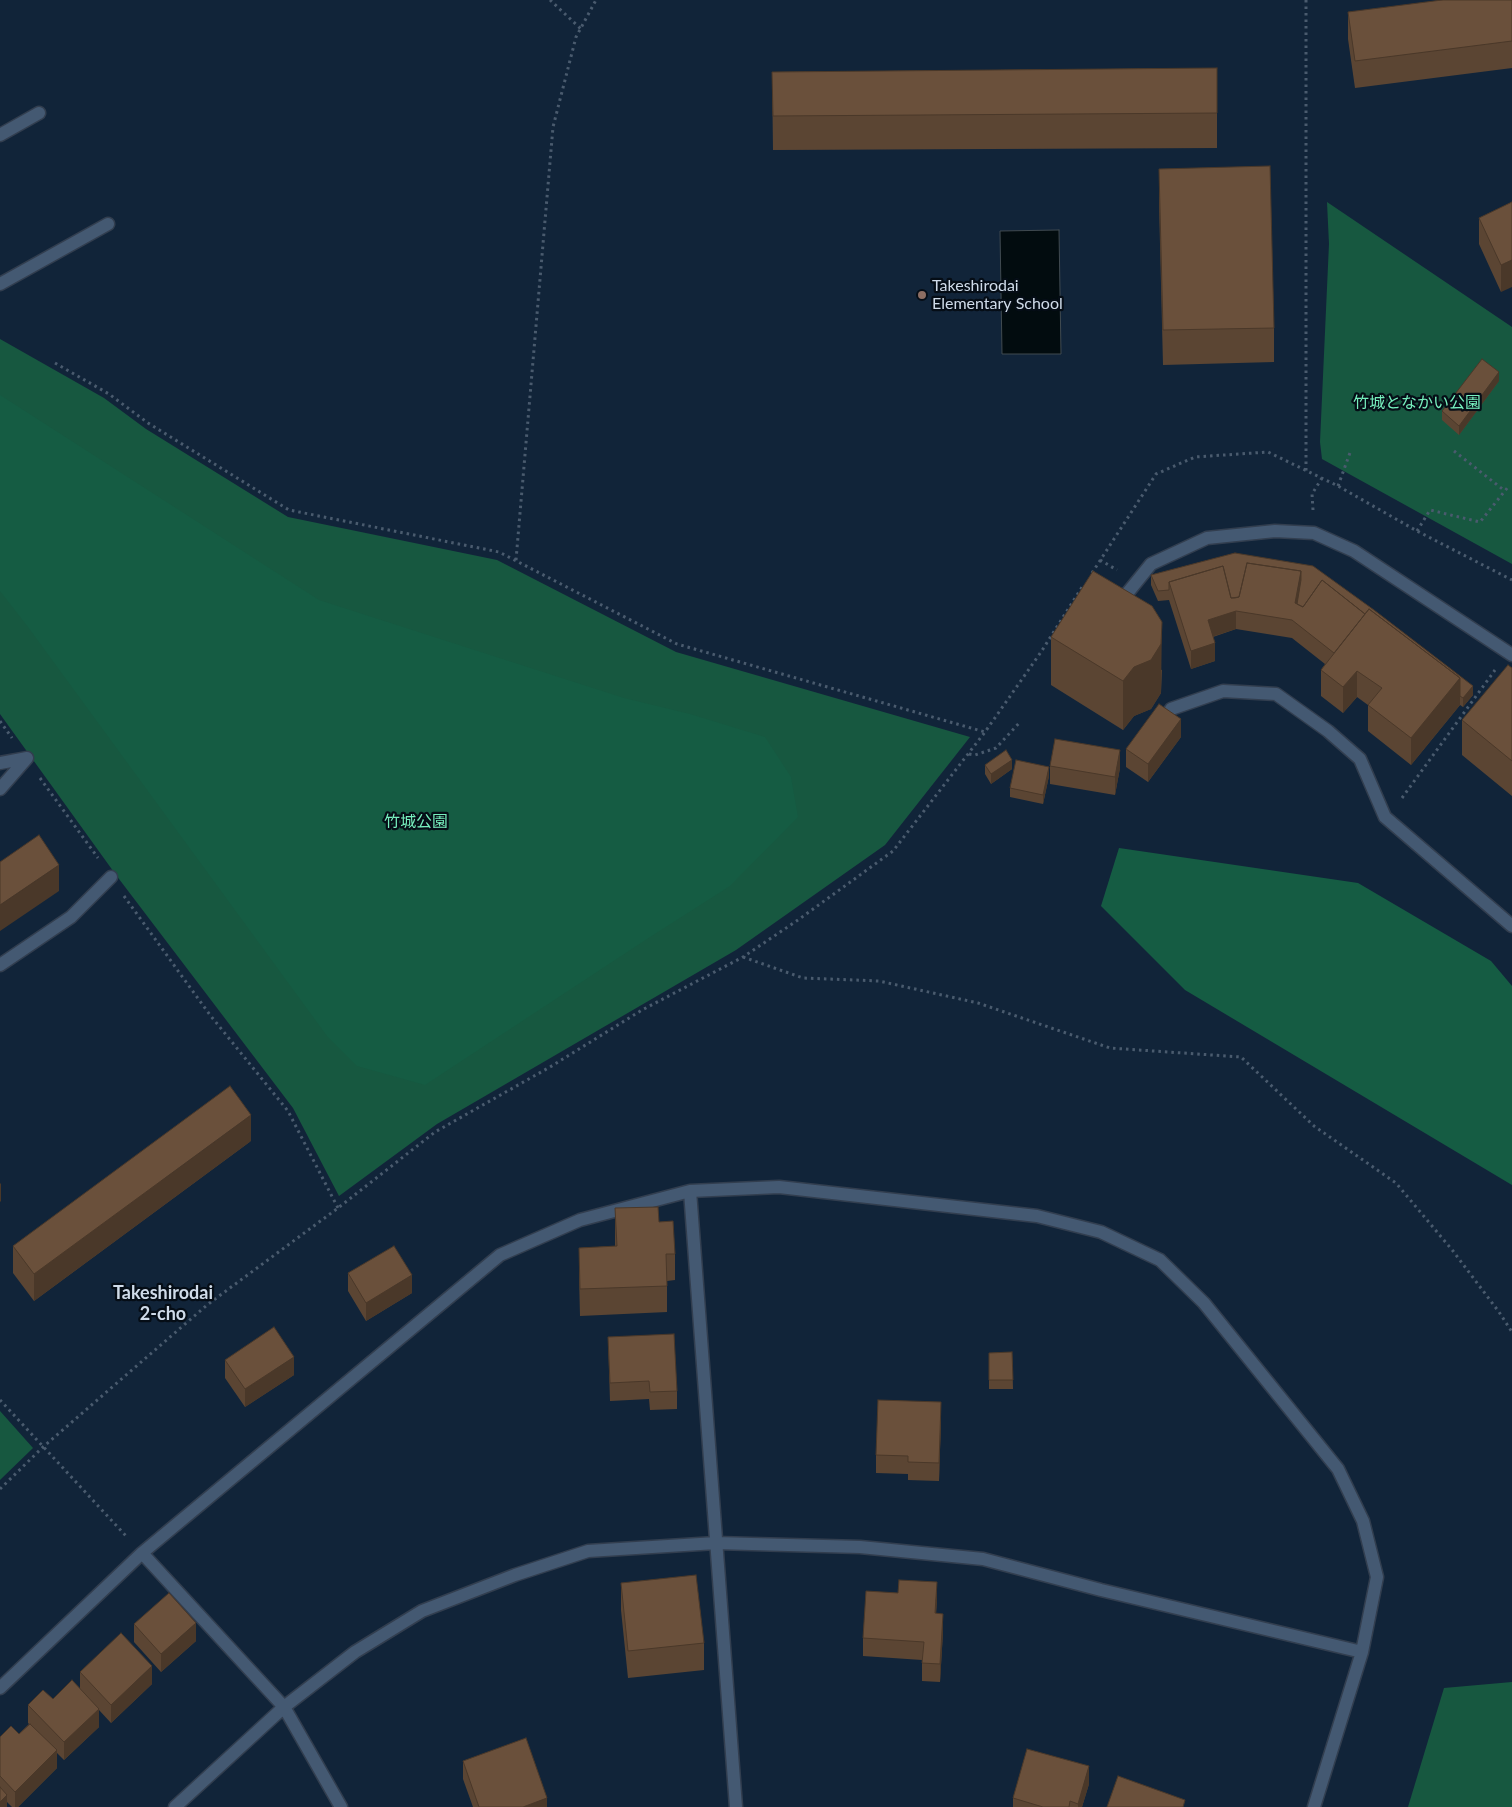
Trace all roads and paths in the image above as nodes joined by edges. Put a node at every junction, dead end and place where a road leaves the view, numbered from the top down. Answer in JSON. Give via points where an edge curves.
{"nodes":[{"id":1,"x":550,"y":0,"type":"edge"},
{"id":2,"x":596,"y":0,"type":"edge"},
{"id":3,"x":1306,"y":0,"type":"edge"},
{"id":4,"x":581,"y":29,"type":"junction"},
{"id":5,"x":39,"y":113,"type":"dead end"},
{"id":6,"x":0,"y":135,"type":"edge"},
{"id":7,"x":108,"y":224,"type":"dead end"},
{"id":8,"x":0,"y":284,"type":"edge"},
{"id":9,"x":55,"y":363,"type":"dead end"},
{"id":10,"x":1351,"y":450,"type":"dead end"},
{"id":11,"x":1454,"y":451,"type":"dead end"},
{"id":12,"x":1306,"y":472,"type":"junction"},
{"id":13,"x":1322,"y":478,"type":"junction"},
{"id":14,"x":1338,"y":486,"type":"junction"},
{"id":15,"x":1508,"y":487,"type":"dead end"},
{"id":16,"x":1505,"y":491,"type":"junction"},
{"id":17,"x":1312,"y":494,"type":"dead end"},
{"id":18,"x":1417,"y":531,"type":"junction"},
{"id":19,"x":516,"y":560,"type":"junction"},
{"id":20,"x":1512,"y":580,"type":"edge"},
{"id":21,"x":1121,"y":601,"type":"edge"},
{"id":22,"x":1510,"y":654,"type":"edge"},
{"id":23,"x":1171,"y":709,"type":"dead end"},
{"id":24,"x":0,"y":721,"type":"edge"},
{"id":25,"x":1021,"y":721,"type":"dead end"},
{"id":26,"x":985,"y":732,"type":"junction"},
{"id":27,"x":968,"y":754,"type":"junction"},
{"id":28,"x":27,"y":758,"type":"junction"},
{"id":29,"x":0,"y":763,"type":"edge"},
{"id":30,"x":0,"y":789,"type":"edge"},
{"id":31,"x":1387,"y":819,"type":"junction"},
{"id":32,"x":111,"y":877,"type":"junction"},
{"id":33,"x":1512,"y":926,"type":"edge"},
{"id":34,"x":743,"y":957,"type":"junction"},
{"id":35,"x":0,"y":965,"type":"edge"},
{"id":36,"x":690,"y":1190,"type":"junction"},
{"id":37,"x":338,"y":1208,"type":"junction"},
{"id":38,"x":1512,"y":1332,"type":"edge"},
{"id":39,"x":0,"y":1400,"type":"edge"},
{"id":40,"x":44,"y":1447,"type":"junction"},
{"id":41,"x":0,"y":1488,"type":"edge"},
{"id":42,"x":716,"y":1543,"type":"junction"},
{"id":43,"x":142,"y":1553,"type":"junction"},
{"id":44,"x":1362,"y":1652,"type":"junction"},
{"id":45,"x":0,"y":1688,"type":"edge"},
{"id":46,"x":284,"y":1707,"type":"junction"},
{"id":47,"x":175,"y":1807,"type":"edge"},
{"id":48,"x":341,"y":1807,"type":"edge"},
{"id":49,"x":736,"y":1807,"type":"edge"},
{"id":50,"x":1314,"y":1807,"type":"edge"}],
"edges":[{"from":1,"to":4,"type":"path"},
{"from":2,"to":4,"type":"path"},
{"from":3,"to":12,"type":"path"},
{"from":4,"to":19,"type":"path","via":[[576,37],[553,128]]},
{"from":5,"to":6,"type":"street"},
{"from":7,"to":8,"type":"street"},
{"from":9,"to":19,"type":"path","via":[[290,510],[499,552]]},
{"from":10,"to":14,"type":"path"},
{"from":11,"to":16,"type":"path"},
{"from":12,"to":13,"type":"path"},
{"from":12,"to":26,"type":"path","via":[[1268,452],[1195,457],[1156,474]]},
{"from":13,"to":14,"type":"path"},
{"from":13,"to":17,"type":"path"},
{"from":14,"to":18,"type":"path"},
{"from":15,"to":16,"type":"path"},
{"from":16,"to":18,"type":"path","via":[[1480,522],[1430,510]]},
{"from":18,"to":20,"type":"path"},
{"from":19,"to":26,"type":"path","via":[[677,644]]},
{"from":21,"to":22,"type":"street","via":[[1151,564],[1207,538],[1275,531],[1314,533],[1354,551]]},
{"from":22,"to":31,"type":"path"},
{"from":23,"to":31,"type":"street","via":[[1223,691],[1276,694],[1328,731],[1360,759]]},
{"from":24,"to":28,"type":"path"},
{"from":25,"to":27,"type":"path","via":[[996,748]]},
{"from":26,"to":27,"type":"path"},
{"from":27,"to":34,"type":"path","via":[[893,851]]},
{"from":28,"to":29,"type":"street"},
{"from":28,"to":30,"type":"street"},
{"from":28,"to":32,"type":"path"},
{"from":31,"to":33,"type":"street"},
{"from":32,"to":35,"type":"street","via":[[71,917]]},
{"from":32,"to":37,"type":"path","via":[[210,1014],[288,1111]]},
{"from":34,"to":37,"type":"path","via":[[642,1010],[435,1132]]},
{"from":34,"to":38,"type":"path","via":[[804,978],[878,981],[978,1003],[1110,1048],[1241,1057],[1314,1126],[1396,1183],[1453,1251]]},
{"from":36,"to":42,"type":"street"},
{"from":36,"to":43,"type":"street","via":[[580,1220],[500,1255]]},
{"from":36,"to":44,"type":"street","via":[[779,1187],[1037,1216],[1101,1232],[1160,1260],[1204,1303],[1338,1469],[1364,1521],[1377,1577]]},
{"from":37,"to":40,"type":"path","via":[[207,1305]]},
{"from":39,"to":40,"type":"path"},
{"from":40,"to":41,"type":"path"},
{"from":40,"to":43,"type":"path"},
{"from":42,"to":44,"type":"street","via":[[860,1547],[983,1559]]},
{"from":42,"to":46,"type":"street","via":[[588,1551],[515,1575],[422,1611],[355,1652]]},
{"from":42,"to":49,"type":"street"},
{"from":43,"to":45,"type":"street"},
{"from":43,"to":46,"type":"street"},
{"from":44,"to":50,"type":"street"},
{"from":46,"to":47,"type":"street"},
{"from":46,"to":48,"type":"street"}]}
